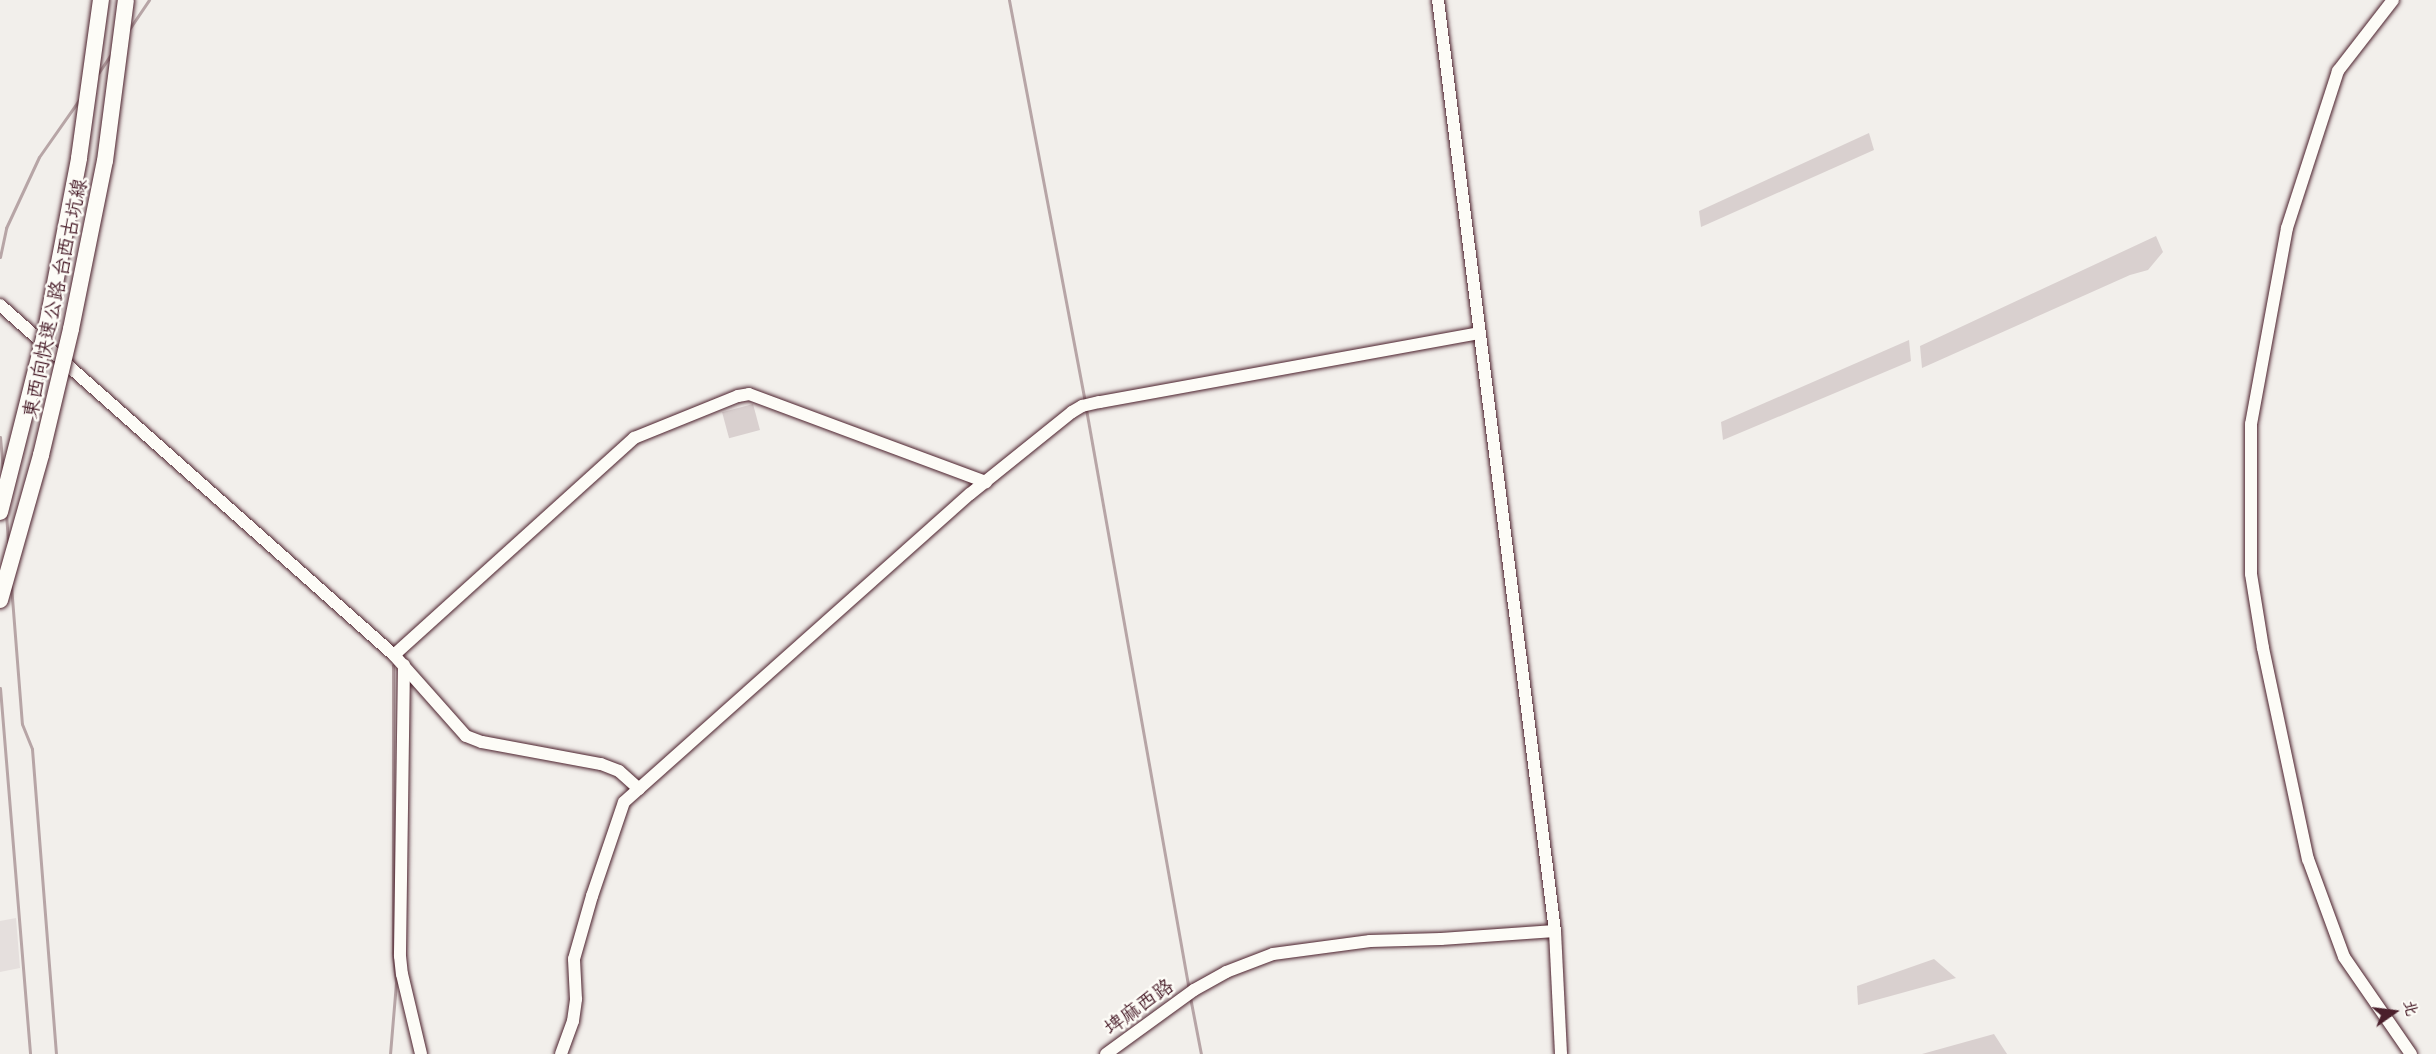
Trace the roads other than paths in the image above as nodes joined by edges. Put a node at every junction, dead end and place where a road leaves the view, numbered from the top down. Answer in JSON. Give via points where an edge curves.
{"nodes":[{"id":1,"x":101,"y":0,"type":"edge"},
{"id":2,"x":126,"y":0,"type":"edge"},
{"id":3,"x":1438,"y":0,"type":"edge"},
{"id":4,"x":2393,"y":0,"type":"edge"},
{"id":5,"x":0,"y":305,"type":"edge"},
{"id":6,"x":1480,"y":333,"type":"junction"},
{"id":7,"x":986,"y":482,"type":"junction"},
{"id":8,"x":0,"y":512,"type":"edge"},
{"id":9,"x":0,"y":600,"type":"edge"},
{"id":10,"x":394,"y":655,"type":"junction"},
{"id":11,"x":404,"y":665,"type":"junction"},
{"id":12,"x":639,"y":789,"type":"junction"},
{"id":13,"x":1556,"y":931,"type":"junction"},
{"id":14,"x":421,"y":1054,"type":"edge"},
{"id":15,"x":561,"y":1054,"type":"edge"},
{"id":16,"x":1106,"y":1054,"type":"edge"},
{"id":17,"x":1562,"y":1054,"type":"edge"},
{"id":18,"x":2411,"y":1054,"type":"edge"}],
"edges":[{"from":1,"to":8,"type":"highway","name":"東西向快速公路 台西古坑線","bridge":true,"via":[[79,158],[46,330]]},
{"from":2,"to":9,"type":"highway","name":"東西向快速公路 台西古坑線","bridge":true,"via":[[105,161],[73,318],[41,455]]},
{"from":3,"to":6,"type":"street"},
{"from":4,"to":18,"type":"street","via":[[2338,71],[2287,228],[2251,424],[2251,574],[2308,859],[2344,957]]},
{"from":5,"to":10,"type":"street"},
{"from":6,"to":7,"type":"street","via":[[1086,405]]},
{"from":6,"to":13,"type":"street"},
{"from":7,"to":10,"type":"street","via":[[749,394],[738,396],[633,438]]},
{"from":7,"to":12,"type":"street"},
{"from":10,"to":11,"type":"street"},
{"from":11,"to":12,"type":"street","via":[[466,736],[601,764],[619,771]]},
{"from":11,"to":14,"type":"street","via":[[400,956]]},
{"from":12,"to":15,"type":"street","via":[[624,802],[592,896],[574,959],[573,1021]]},
{"from":13,"to":16,"type":"street","name":"埤麻西路","via":[[1371,941],[1305,948],[1264,958],[1226,972],[1194,990]]},
{"from":13,"to":17,"type":"street"}]}
